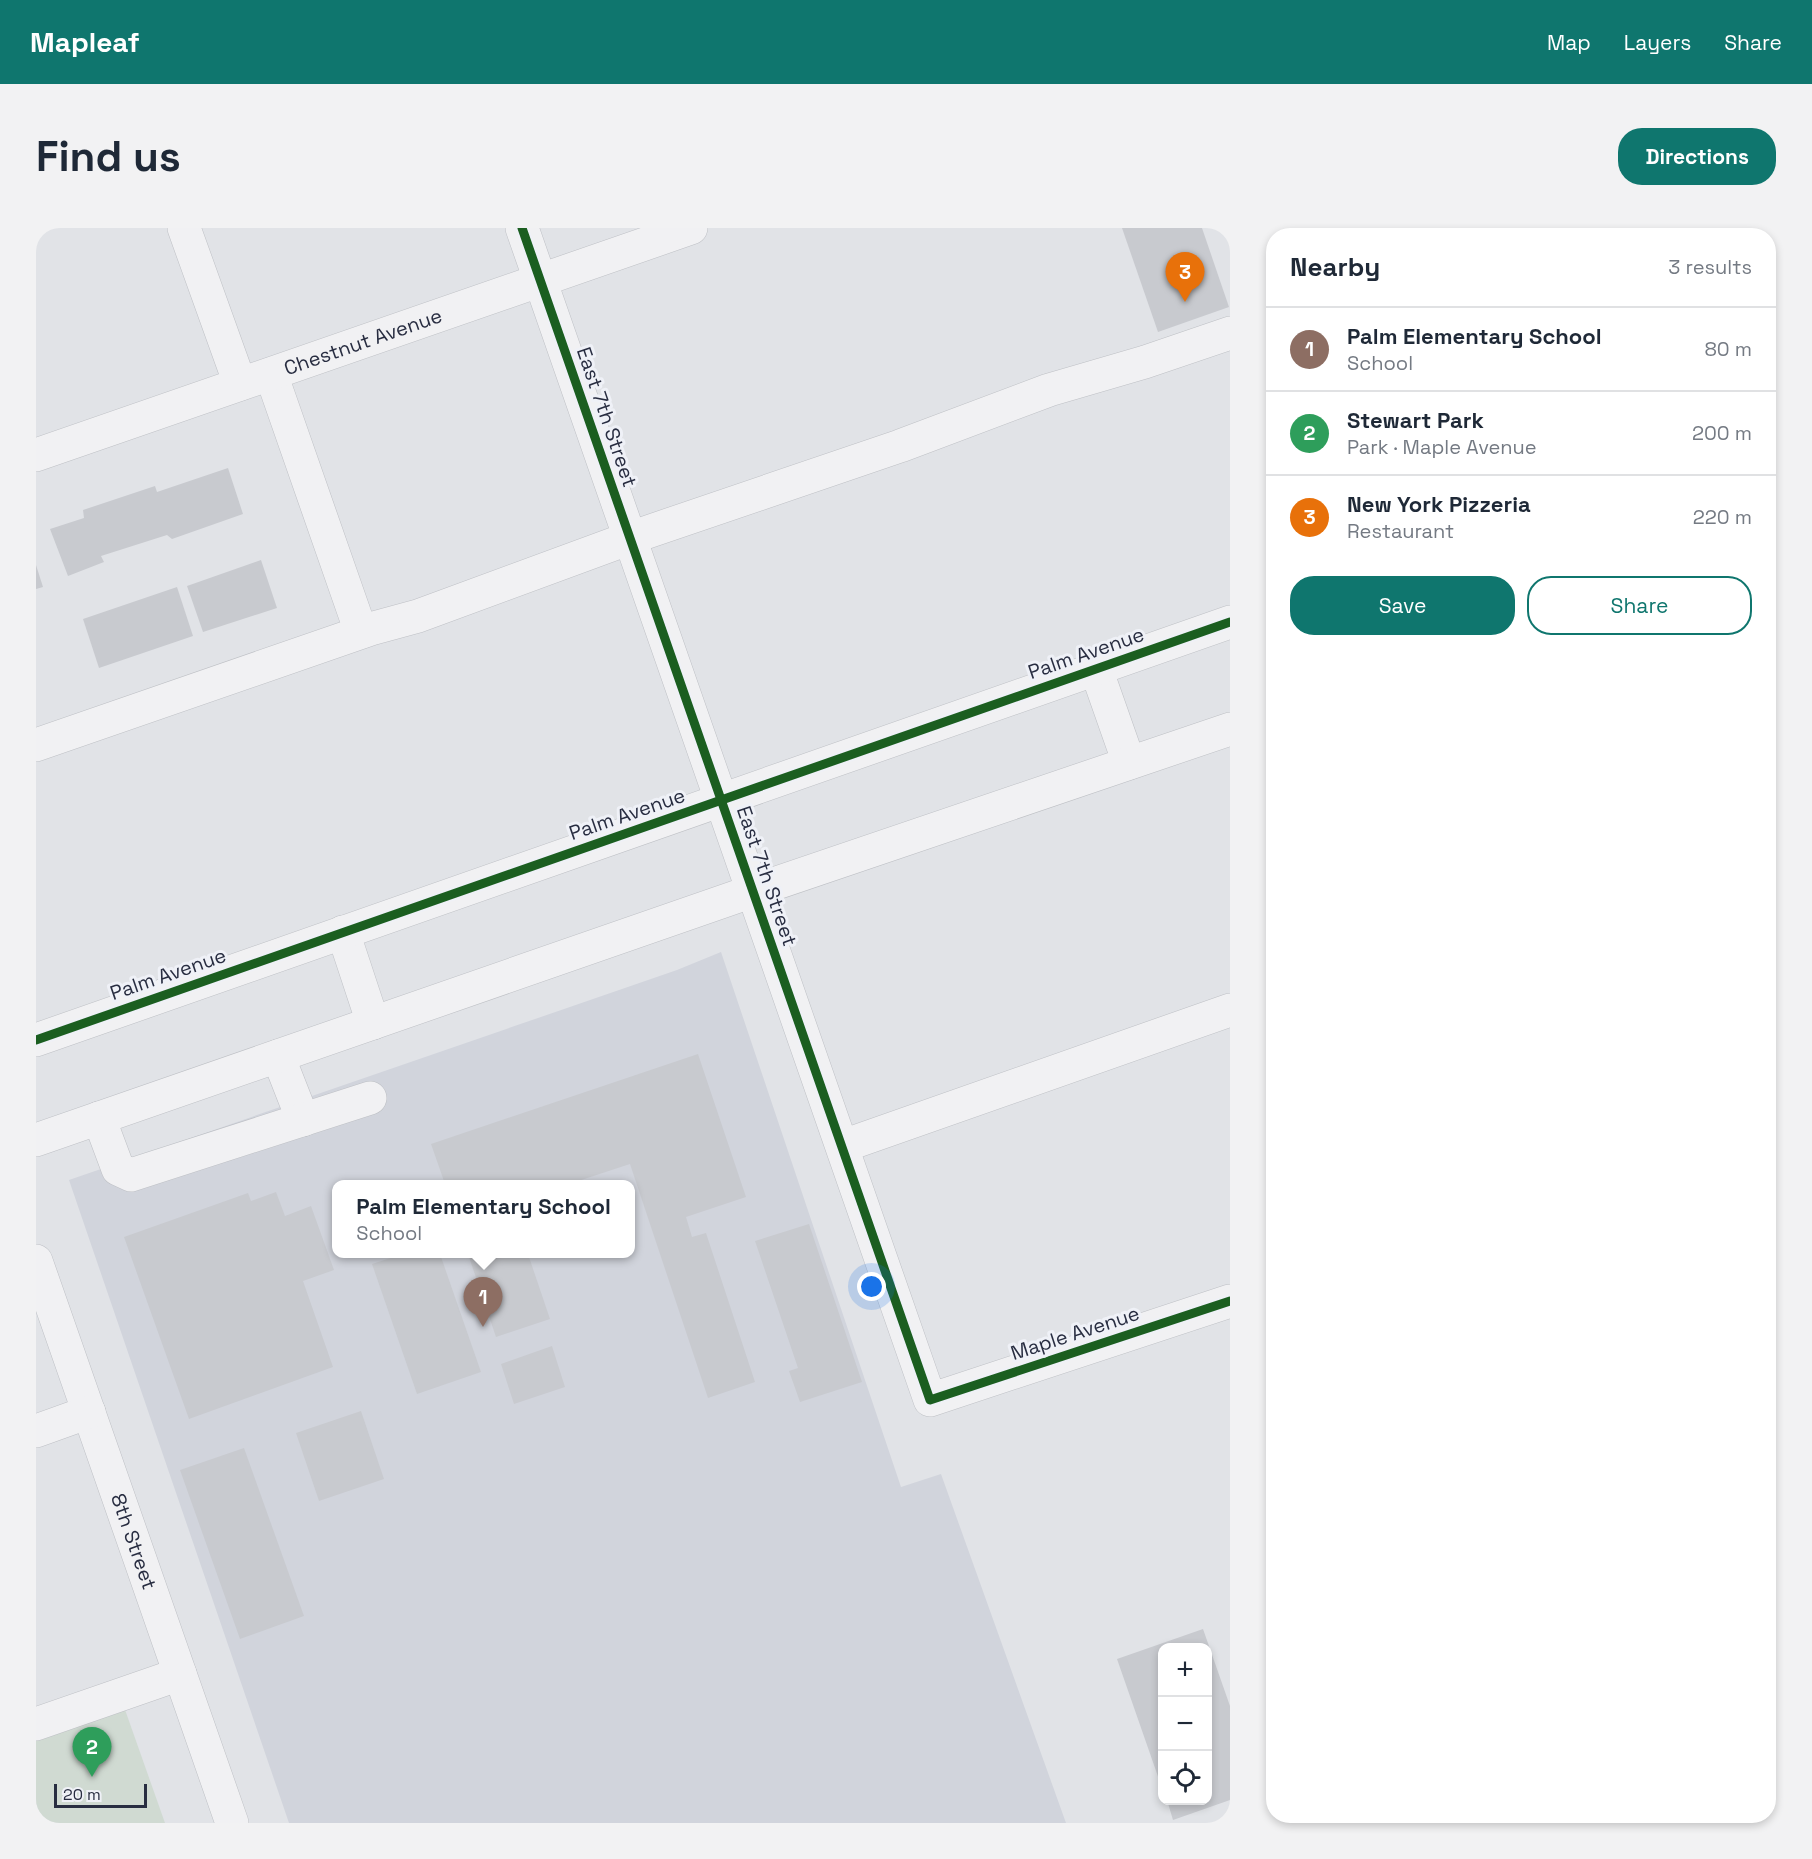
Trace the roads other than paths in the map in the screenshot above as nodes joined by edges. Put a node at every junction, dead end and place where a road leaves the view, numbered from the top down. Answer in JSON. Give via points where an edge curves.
{"nodes":[{"id":1,"x":184,"y":228,"type":"edge"},
{"id":2,"x":522,"y":228,"type":"edge"},
{"id":3,"x":691,"y":228,"type":"edge"},
{"id":4,"x":540,"y":280,"type":"junction"},
{"id":5,"x":1230,"y":333,"type":"edge"},
{"id":6,"x":271,"y":374,"type":"junction"},
{"id":7,"x":240,"y":384,"type":"junction"},
{"id":8,"x":36,"y":455,"type":"edge"},
{"id":9,"x":630,"y":538,"type":"junction"},
{"id":10,"x":1230,"y":622,"type":"edge"},
{"id":11,"x":361,"y":632,"type":"junction"},
{"id":12,"x":1096,"y":669,"type":"junction"},
{"id":13,"x":1230,"y":729,"type":"edge"},
{"id":14,"x":36,"y":745,"type":"edge"},
{"id":15,"x":1129,"y":763,"type":"junction"},
{"id":16,"x":722,"y":800,"type":"junction"},
{"id":17,"x":753,"y":891,"type":"junction"},
{"id":18,"x":343,"y":933,"type":"junction"},
{"id":19,"x":1230,"y":1010,"type":"edge"},
{"id":20,"x":373,"y":1023,"type":"junction"},
{"id":21,"x":36,"y":1040,"type":"edge"},
{"id":22,"x":278,"y":1056,"type":"junction"},
{"id":23,"x":370,"y":1098,"type":"dead end"},
{"id":24,"x":99,"y":1118,"type":"junction"},
{"id":25,"x":303,"y":1120,"type":"junction"},
{"id":26,"x":36,"y":1140,"type":"edge"},
{"id":27,"x":843,"y":1146,"type":"junction"},
{"id":28,"x":36,"y":1261,"type":"edge"},
{"id":29,"x":1230,"y":1301,"type":"edge"},
{"id":30,"x":930,"y":1400,"type":"joint"},
{"id":31,"x":89,"y":1412,"type":"junction"},
{"id":32,"x":36,"y":1431,"type":"edge"},
{"id":33,"x":180,"y":1674,"type":"junction"},
{"id":34,"x":36,"y":1724,"type":"edge"},
{"id":35,"x":232,"y":1823,"type":"edge"}],
"edges":[{"from":1,"to":7,"type":"street"},
{"from":2,"to":4,"type":"street","name":"East 7th Street"},
{"from":3,"to":4,"type":"street","name":"Chestnut Avenue"},
{"from":4,"to":6,"type":"street","name":"Chestnut Avenue"},
{"from":4,"to":9,"type":"street","name":"East 7th Street"},
{"from":5,"to":9,"type":"street","via":[[1048,390],[900,446]]},
{"from":6,"to":7,"type":"street","name":"Chestnut Avenue"},
{"from":6,"to":11,"type":"street"},
{"from":7,"to":8,"type":"street","name":"Chestnut Avenue"},
{"from":9,"to":11,"type":"street","via":[[418,616]]},
{"from":9,"to":16,"type":"street","name":"East 7th Street"},
{"from":10,"to":12,"type":"street","name":"Palm Avenue"},
{"from":11,"to":14,"type":"street"},
{"from":12,"to":15,"type":"street"},
{"from":12,"to":16,"type":"street","name":"Palm Avenue"},
{"from":13,"to":15,"type":"street"},
{"from":15,"to":17,"type":"street"},
{"from":16,"to":17,"type":"street","name":"East 7th Street"},
{"from":16,"to":18,"type":"street","name":"Palm Avenue"},
{"from":17,"to":20,"type":"street"},
{"from":17,"to":27,"type":"street","name":"East 7th Street"},
{"from":18,"to":20,"type":"street"},
{"from":18,"to":21,"type":"street","name":"Palm Avenue"},
{"from":19,"to":27,"type":"street"},
{"from":20,"to":22,"type":"street"},
{"from":22,"to":24,"type":"street"},
{"from":22,"to":25,"type":"street"},
{"from":23,"to":25,"type":"street"},
{"from":24,"to":25,"type":"street","via":[[118,1168],[131,1175]]},
{"from":24,"to":26,"type":"street"},
{"from":27,"to":30,"type":"street","name":"East 7th Street"},
{"from":28,"to":31,"type":"street","name":"8th Street"},
{"from":29,"to":30,"type":"street","name":"Maple Avenue"},
{"from":31,"to":32,"type":"street"},
{"from":31,"to":33,"type":"street","name":"8th Street"},
{"from":33,"to":34,"type":"street"},
{"from":33,"to":35,"type":"street","name":"8th Street"}]}
